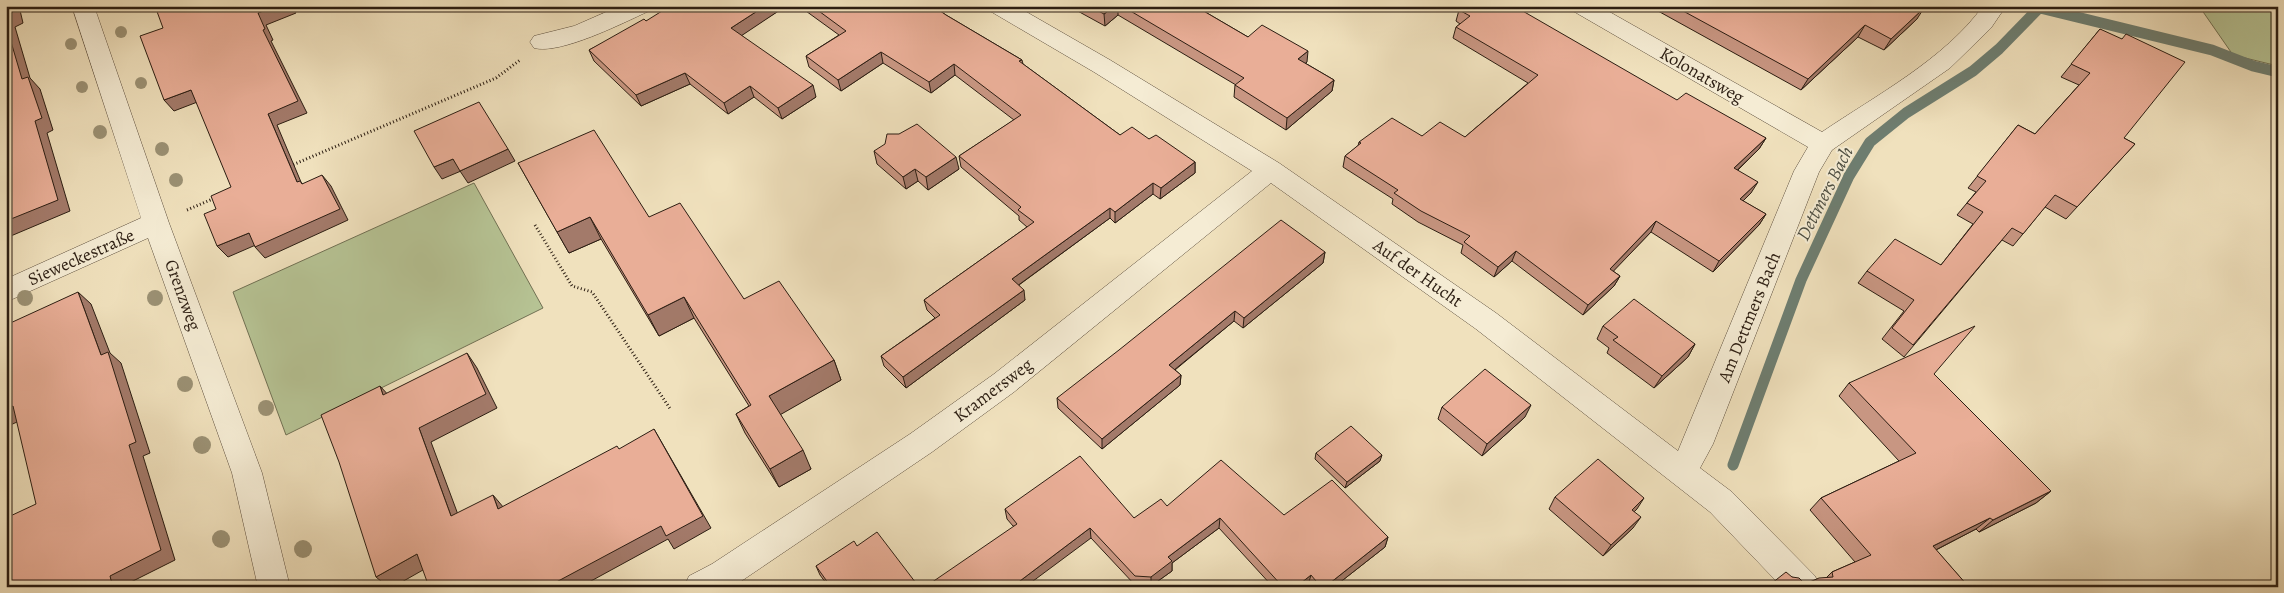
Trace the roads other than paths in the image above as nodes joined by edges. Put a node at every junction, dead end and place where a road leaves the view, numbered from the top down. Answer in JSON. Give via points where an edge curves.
{"nodes":[{"id":1,"x":83,"y":6,"type":"edge"},
{"id":2,"x":640,"y":6,"type":"edge"},
{"id":3,"x":998,"y":6,"type":"edge"},
{"id":4,"x":1580,"y":6,"type":"edge"},
{"id":5,"x":1995,"y":6,"type":"edge"},
{"id":6,"x":542,"y":42,"type":"road end"},
{"id":7,"x":1823,"y":144,"type":"junction"},
{"id":8,"x":1270,"y":170,"type":"junction"},
{"id":9,"x":156,"y":223,"type":"junction"},
{"id":10,"x":6,"y":291,"type":"edge"},
{"id":11,"x":1682,"y":473,"type":"junction"},
{"id":12,"x":274,"y":587,"type":"edge"},
{"id":13,"x":700,"y":587,"type":"edge"},
{"id":14,"x":1804,"y":587,"type":"edge"}],
"edges":[{"from":1,"to":9,"type":"street","name":"Grenzweg"},
{"from":2,"to":6,"type":"street","via":[[581,32]]},
{"from":3,"to":8,"type":"street","name":"Auf der Hucht"},
{"from":4,"to":7,"type":"street","name":"Kolonatsweg"},
{"from":5,"to":7,"type":"street","name":"Am Dettmers Bach","via":[[1983,23],[1942,62]]},
{"from":7,"to":11,"type":"street","name":"Am Dettmers Bach","via":[[1807,171],[1698,444]]},
{"from":8,"to":11,"type":"street","name":"Auf der Hucht","via":[[1486,321]]},
{"from":8,"to":13,"type":"street","name":"Kramersweg","via":[[1004,383],[921,444]]},
{"from":9,"to":10,"type":"street","name":"Sieweckestraße"},
{"from":9,"to":12,"type":"street","name":"Grenzweg","via":[[247,473]]},
{"from":11,"to":14,"type":"street","name":"Auf der Hucht","via":[[1721,502]]}]}
